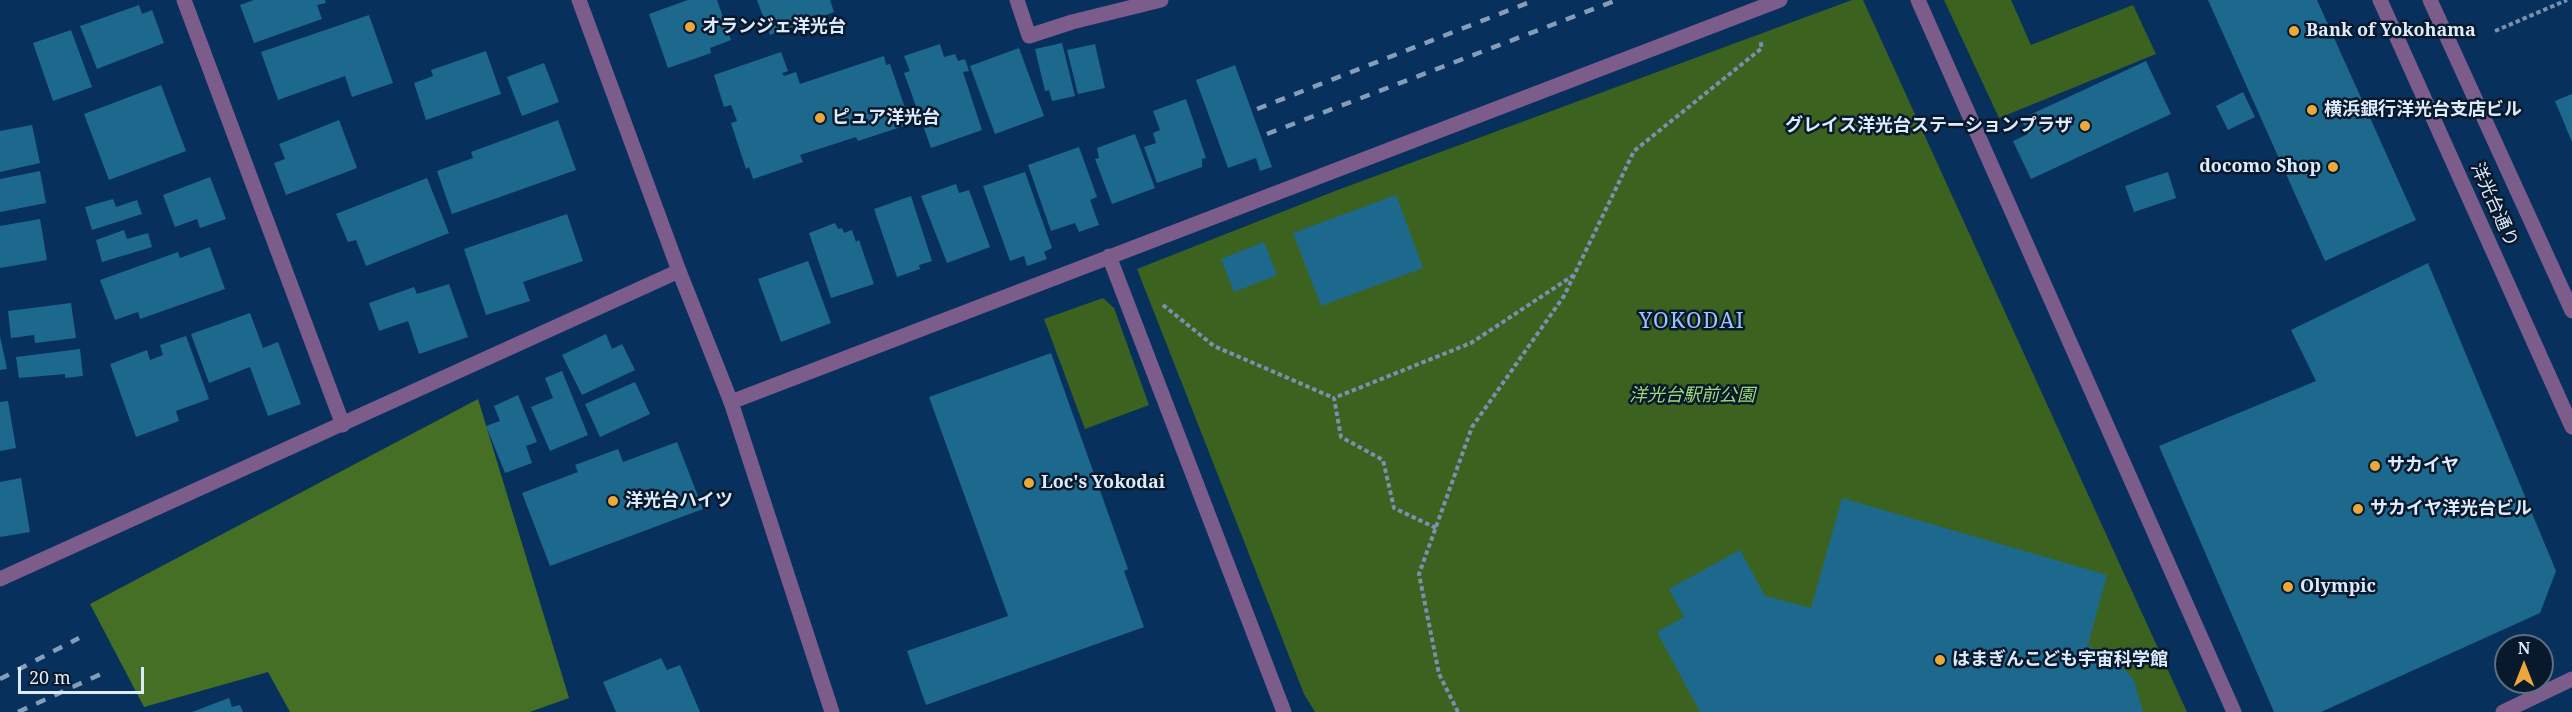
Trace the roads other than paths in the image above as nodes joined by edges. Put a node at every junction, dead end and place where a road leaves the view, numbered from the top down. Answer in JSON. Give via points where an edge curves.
{"nodes":[{"id":1,"x":184,"y":0,"type":"edge"},
{"id":2,"x":579,"y":0,"type":"edge"},
{"id":3,"x":1017,"y":0,"type":"edge"},
{"id":4,"x":1161,"y":0,"type":"edge"},
{"id":5,"x":1780,"y":0,"type":"edge"},
{"id":6,"x":1918,"y":0,"type":"edge"},
{"id":7,"x":2380,"y":0,"type":"edge"},
{"id":8,"x":2430,"y":0,"type":"edge"},
{"id":9,"x":1109,"y":256,"type":"junction"},
{"id":10,"x":679,"y":271,"type":"junction"},
{"id":11,"x":2572,"y":311,"type":"edge"},
{"id":12,"x":731,"y":402,"type":"junction"},
{"id":13,"x":342,"y":425,"type":"junction"},
{"id":14,"x":2572,"y":427,"type":"edge"},
{"id":15,"x":0,"y":579,"type":"edge"},
{"id":16,"x":2572,"y":679,"type":"edge"},
{"id":17,"x":831,"y":712,"type":"edge"},
{"id":18,"x":1284,"y":712,"type":"edge"},
{"id":19,"x":2234,"y":712,"type":"edge"},
{"id":20,"x":2503,"y":712,"type":"edge"}],
"edges":[{"from":1,"to":13,"type":"street"},
{"from":2,"to":10,"type":"street"},
{"from":3,"to":4,"type":"street","via":[[1029,36]]},
{"from":5,"to":9,"type":"street"},
{"from":6,"to":19,"type":"street"},
{"from":7,"to":14,"type":"street","name":"洋光台通り"},
{"from":8,"to":11,"type":"street","name":"洋光台通り"},
{"from":9,"to":12,"type":"street"},
{"from":9,"to":18,"type":"street"},
{"from":10,"to":12,"type":"street"},
{"from":10,"to":13,"type":"street"},
{"from":12,"to":17,"type":"street"},
{"from":13,"to":15,"type":"street"},
{"from":16,"to":20,"type":"street"}]}
